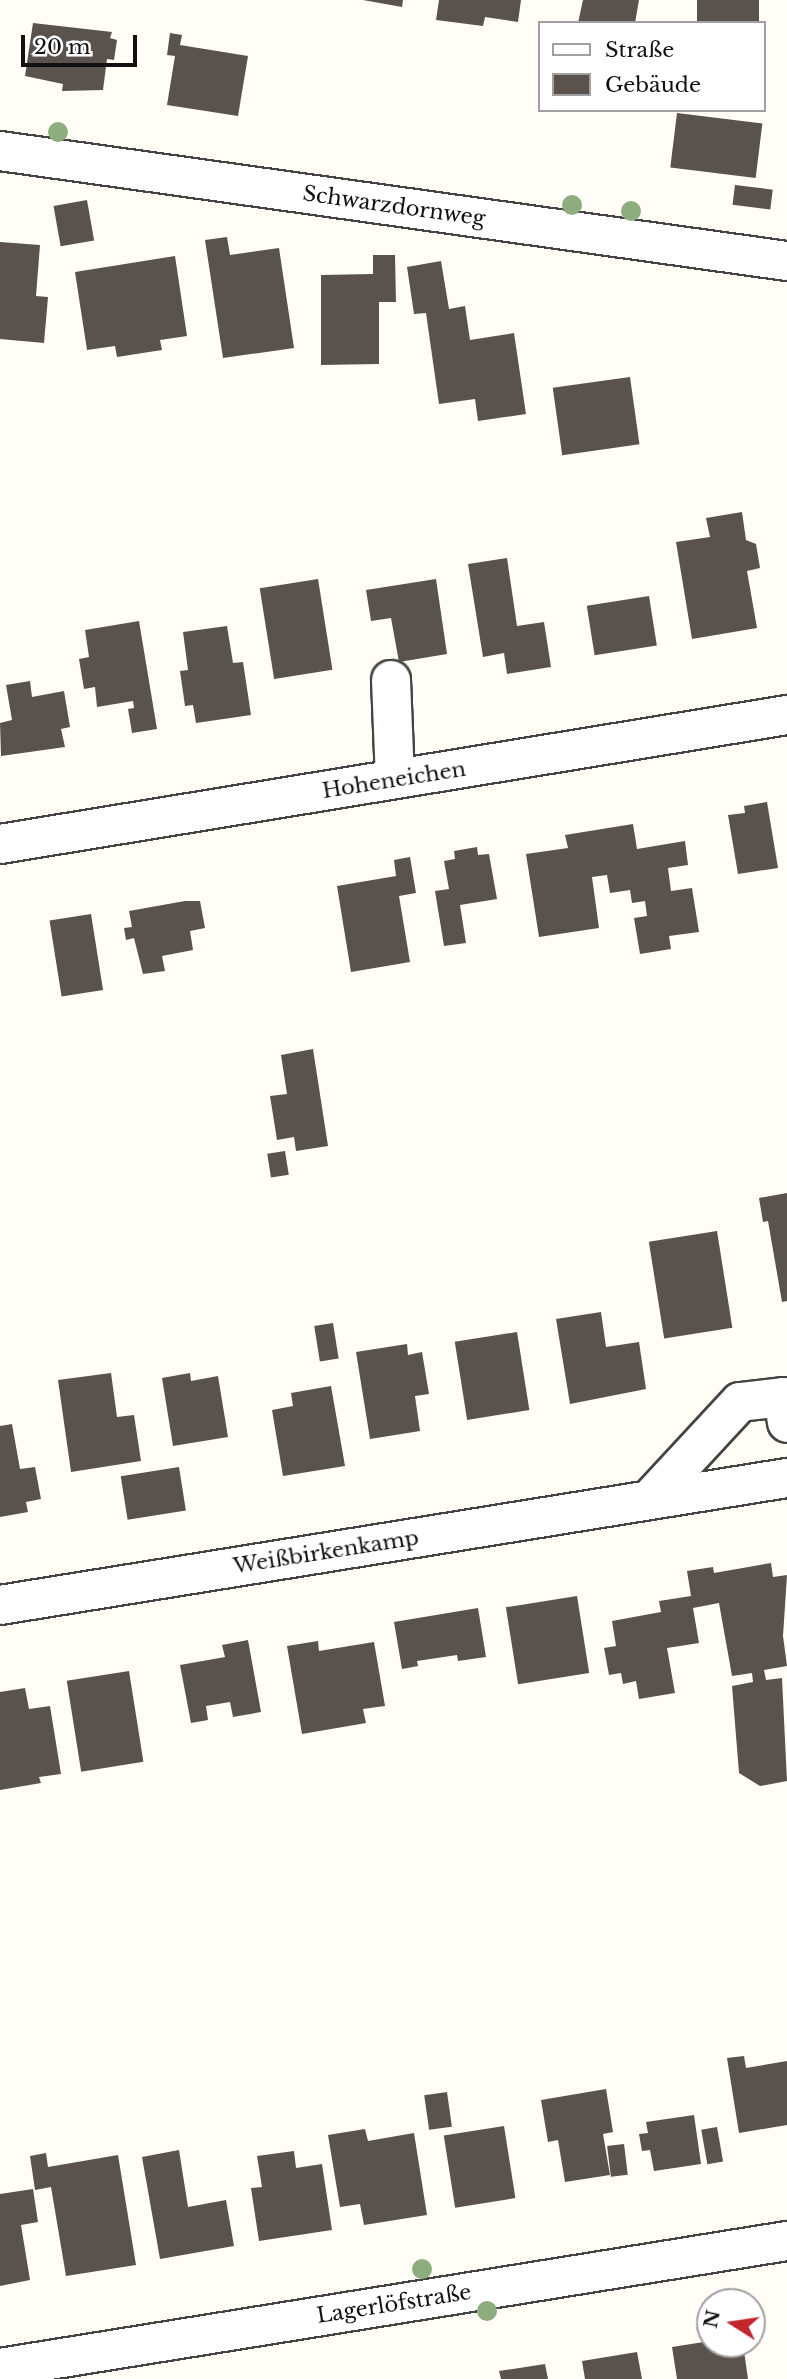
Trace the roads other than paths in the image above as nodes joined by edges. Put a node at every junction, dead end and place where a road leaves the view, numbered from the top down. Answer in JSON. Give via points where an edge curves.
{"nodes":[{"id":1,"x":0,"y":150,"type":"edge"},
{"id":2,"x":787,"y":261,"type":"edge"},
{"id":3,"x":391,"y":680,"type":"dead end"},
{"id":4,"x":787,"y":715,"type":"edge"},
{"id":5,"x":395,"y":779,"type":"junction"},
{"id":6,"x":0,"y":844,"type":"edge"},
{"id":7,"x":787,"y":1423,"type":"edge"},
{"id":8,"x":787,"y":1478,"type":"edge"},
{"id":9,"x":651,"y":1498,"type":"junction"},
{"id":10,"x":0,"y":1605,"type":"edge"},
{"id":11,"x":787,"y":2241,"type":"edge"},
{"id":12,"x":0,"y":2368,"type":"edge"}],
"edges":[{"from":1,"to":2,"type":"street","name":"Schwarzdornweg"},
{"from":3,"to":5,"type":"street"},
{"from":4,"to":5,"type":"street","name":"Hoheneichen"},
{"from":5,"to":6,"type":"street","name":"Hoheneichen"},
{"from":7,"to":9,"type":"street","via":[[783,1396],[740,1402]]},
{"from":8,"to":9,"type":"street","name":"Weißbirkenkamp"},
{"from":9,"to":10,"type":"street","name":"Weißbirkenkamp"},
{"from":11,"to":12,"type":"street","name":"Lagerlöfstraße"}]}
